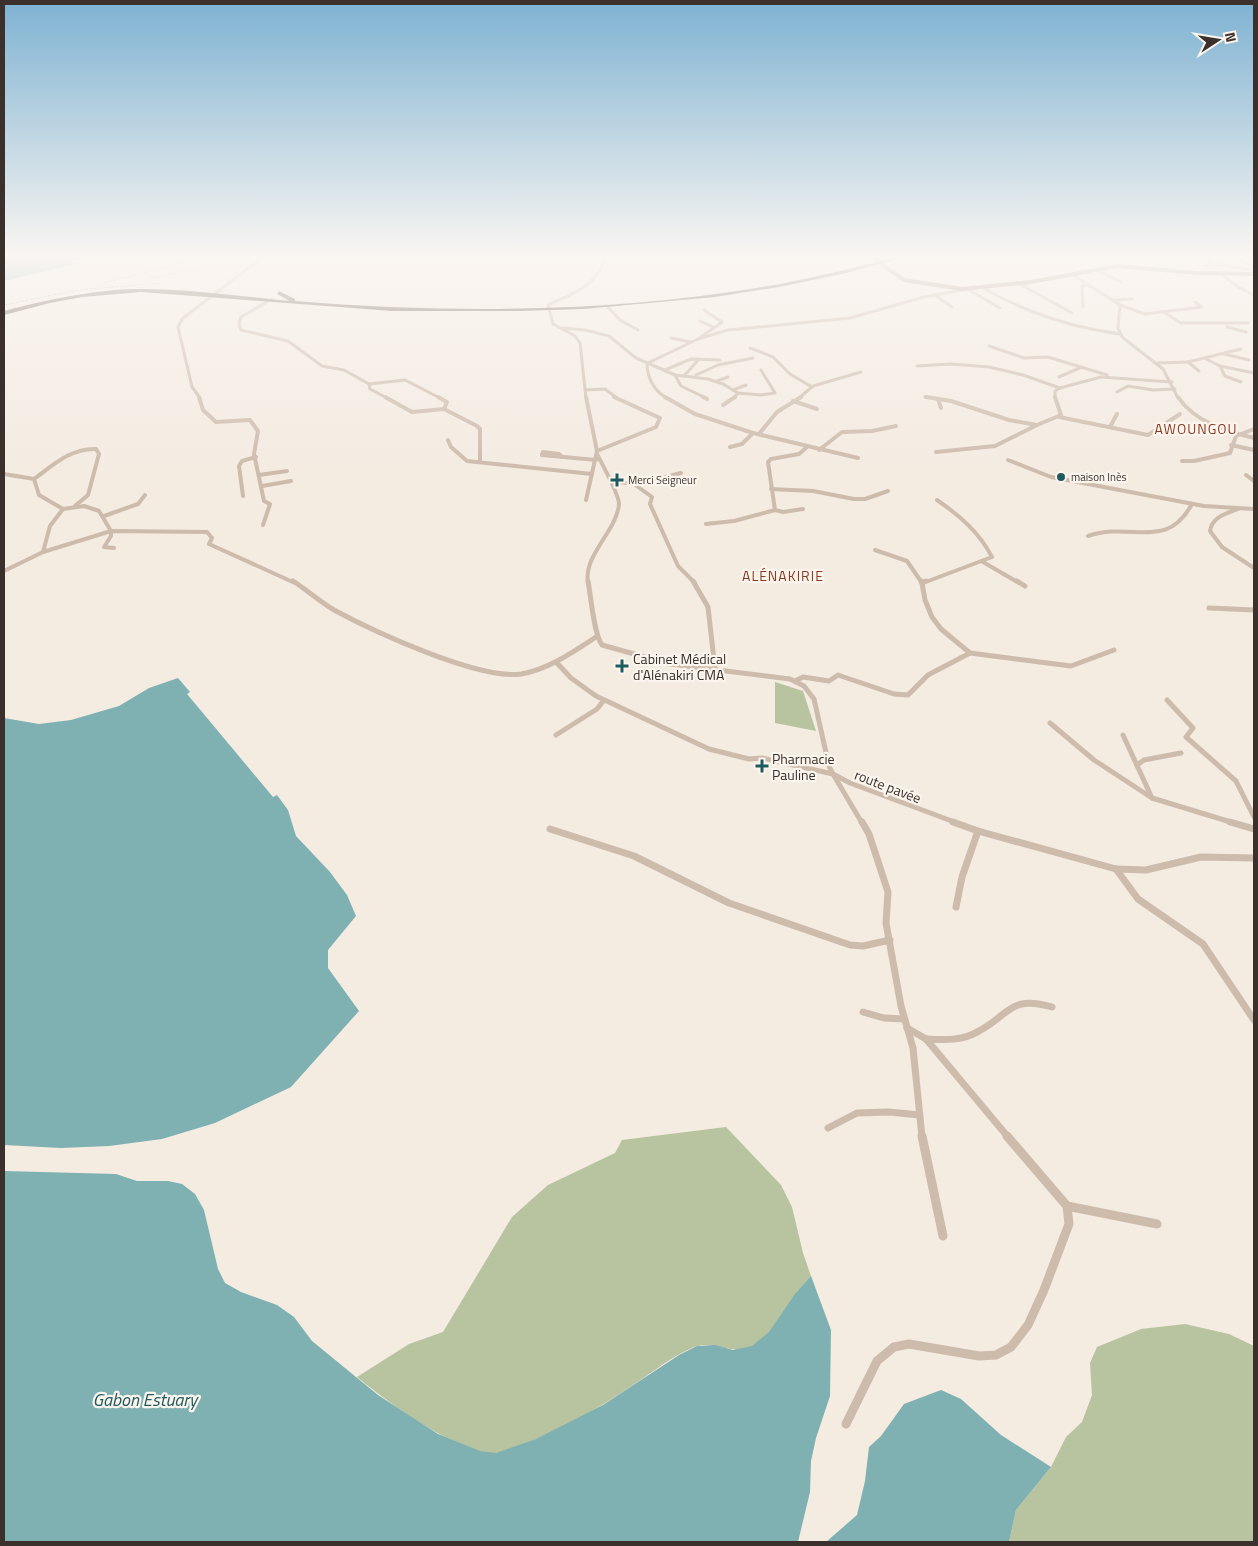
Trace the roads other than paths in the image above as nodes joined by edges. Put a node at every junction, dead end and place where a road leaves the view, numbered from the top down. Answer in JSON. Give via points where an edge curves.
{"nodes":[{"id":1,"x":179,"y":329,"type":"edge"},
{"id":2,"x":241,"y":329,"type":"edge"},
{"id":3,"x":561,"y":329,"type":"edge"},
{"id":4,"x":574,"y":329,"type":"edge"},
{"id":5,"x":710,"y":329,"type":"edge"},
{"id":6,"x":737,"y":329,"type":"edge"},
{"id":7,"x":1089,"y":329,"type":"edge"},
{"id":8,"x":1119,"y":329,"type":"edge"},
{"id":9,"x":1235,"y":329,"type":"edge"},
{"id":10,"x":1246,"y":332,"type":"dead end"},
{"id":11,"x":1121,"y":334,"type":"junction"},
{"id":12,"x":671,"y":338,"type":"dead end"},
{"id":13,"x":698,"y":339,"type":"junction"},
{"id":14,"x":691,"y":342,"type":"junction"},
{"id":15,"x":989,"y":346,"type":"dead end"},
{"id":16,"x":750,"y":348,"type":"dead end"},
{"id":17,"x":1241,"y":349,"type":"dead end"},
{"id":18,"x":1224,"y":354,"type":"junction"},
{"id":19,"x":753,"y":358,"type":"dead end"},
{"id":20,"x":699,"y":359,"type":"junction"},
{"id":21,"x":1206,"y":359,"type":"junction"},
{"id":22,"x":720,"y":360,"type":"dead end"},
{"id":23,"x":1249,"y":360,"type":"dead end"},
{"id":24,"x":1158,"y":362,"type":"junction"},
{"id":25,"x":1188,"y":362,"type":"junction"},
{"id":26,"x":648,"y":363,"type":"junction"},
{"id":27,"x":917,"y":366,"type":"dead end"},
{"id":28,"x":1220,"y":366,"type":"junction"},
{"id":29,"x":1082,"y":367,"type":"junction"},
{"id":30,"x":665,"y":370,"type":"junction"},
{"id":31,"x":760,"y":370,"type":"dead end"},
{"id":32,"x":1199,"y":371,"type":"dead end"},
{"id":33,"x":861,"y":372,"type":"dead end"},
{"id":34,"x":1254,"y":373,"type":"edge"},
{"id":35,"x":675,"y":376,"type":"junction"},
{"id":36,"x":684,"y":376,"type":"junction"},
{"id":37,"x":694,"y":376,"type":"junction"},
{"id":38,"x":728,"y":377,"type":"dead end"},
{"id":39,"x":1059,"y":377,"type":"dead end"},
{"id":40,"x":1111,"y":377,"type":"junction"},
{"id":41,"x":717,"y":381,"type":"junction"},
{"id":42,"x":1172,"y":382,"type":"junction"},
{"id":43,"x":1241,"y":382,"type":"dead end"},
{"id":44,"x":369,"y":384,"type":"junction"},
{"id":45,"x":746,"y":385,"type":"dead end"},
{"id":46,"x":812,"y":387,"type":"junction"},
{"id":47,"x":1060,"y":388,"type":"junction"},
{"id":48,"x":1175,"y":389,"type":"junction"},
{"id":49,"x":585,"y":390,"type":"junction"},
{"id":50,"x":733,"y":390,"type":"junction"},
{"id":51,"x":1117,"y":392,"type":"dead end"},
{"id":52,"x":738,"y":393,"type":"junction"},
{"id":53,"x":925,"y":397,"type":"dead end"},
{"id":54,"x":707,"y":399,"type":"dead end"},
{"id":55,"x":938,"y":399,"type":"junction"},
{"id":56,"x":793,"y":401,"type":"junction"},
{"id":57,"x":724,"y":405,"type":"dead end"},
{"id":58,"x":941,"y":408,"type":"dead end"},
{"id":59,"x":444,"y":409,"type":"junction"},
{"id":60,"x":817,"y":410,"type":"dead end"},
{"id":61,"x":1117,"y":414,"type":"dead end"},
{"id":62,"x":1180,"y":414,"type":"dead end"},
{"id":63,"x":1059,"y":417,"type":"junction"},
{"id":64,"x":1037,"y":425,"type":"junction"},
{"id":65,"x":896,"y":426,"type":"dead end"},
{"id":66,"x":1110,"y":427,"type":"junction"},
{"id":67,"x":1254,"y":429,"type":"edge"},
{"id":68,"x":753,"y":433,"type":"junction"},
{"id":69,"x":759,"y":434,"type":"junction"},
{"id":70,"x":1240,"y":434,"type":"junction"},
{"id":71,"x":1254,"y":438,"type":"edge"},
{"id":72,"x":448,"y":440,"type":"dead end"},
{"id":73,"x":1231,"y":445,"type":"junction"},
{"id":74,"x":730,"y":447,"type":"dead end"},
{"id":75,"x":806,"y":447,"type":"junction"},
{"id":76,"x":819,"y":450,"type":"junction"},
{"id":77,"x":1254,"y":450,"type":"edge"},
{"id":78,"x":936,"y":452,"type":"dead end"},
{"id":79,"x":597,"y":455,"type":"junction"},
{"id":80,"x":256,"y":457,"type":"junction"},
{"id":81,"x":858,"y":458,"type":"dead end"},
{"id":82,"x":563,"y":459,"type":"junction"},
{"id":83,"x":1008,"y":460,"type":"dead end"},
{"id":84,"x":1182,"y":461,"type":"dead end"},
{"id":85,"x":480,"y":462,"type":"junction"},
{"id":86,"x":287,"y":470,"type":"dead end"},
{"id":87,"x":681,"y":473,"type":"dead end"},
{"id":88,"x":4,"y":474,"type":"edge"},
{"id":89,"x":592,"y":474,"type":"junction"},
{"id":90,"x":259,"y":475,"type":"junction"},
{"id":91,"x":1246,"y":475,"type":"dead end"},
{"id":92,"x":34,"y":479,"type":"junction"},
{"id":93,"x":291,"y":481,"type":"dead end"},
{"id":94,"x":611,"y":481,"type":"junction"},
{"id":95,"x":1254,"y":481,"type":"edge"},
{"id":96,"x":638,"y":484,"type":"junction"},
{"id":97,"x":262,"y":486,"type":"junction"},
{"id":98,"x":771,"y":489,"type":"junction"},
{"id":99,"x":888,"y":491,"type":"dead end"},
{"id":100,"x":145,"y":495,"type":"dead end"},
{"id":101,"x":243,"y":496,"type":"dead end"},
{"id":102,"x":586,"y":500,"type":"dead end"},
{"id":103,"x":938,"y":500,"type":"dead end"},
{"id":104,"x":1192,"y":504,"type":"junction"},
{"id":105,"x":75,"y":506,"type":"junction"},
{"id":106,"x":63,"y":509,"type":"junction"},
{"id":107,"x":803,"y":509,"type":"dead end"},
{"id":108,"x":1240,"y":509,"type":"junction"},
{"id":109,"x":1254,"y":509,"type":"edge"},
{"id":110,"x":775,"y":510,"type":"junction"},
{"id":111,"x":104,"y":516,"type":"junction"},
{"id":112,"x":706,"y":524,"type":"dead end"},
{"id":113,"x":263,"y":525,"type":"dead end"},
{"id":114,"x":111,"y":530,"type":"junction"},
{"id":115,"x":1088,"y":536,"type":"dead end"},
{"id":116,"x":114,"y":548,"type":"dead end"},
{"id":117,"x":875,"y":550,"type":"dead end"},
{"id":118,"x":43,"y":552,"type":"junction"},
{"id":119,"x":983,"y":562,"type":"junction"},
{"id":120,"x":1254,"y":568,"type":"edge"},
{"id":121,"x":4,"y":571,"type":"edge"},
{"id":122,"x":922,"y":582,"type":"junction"},
{"id":123,"x":1025,"y":586,"type":"dead end"},
{"id":124,"x":1209,"y":608,"type":"dead end"},
{"id":125,"x":1254,"y":610,"type":"edge"},
{"id":126,"x":596,"y":637,"type":"junction"},
{"id":127,"x":1114,"y":650,"type":"dead end"},
{"id":128,"x":970,"y":653,"type":"junction"},
{"id":129,"x":556,"y":662,"type":"junction"},
{"id":130,"x":715,"y":669,"type":"junction"},
{"id":131,"x":795,"y":681,"type":"junction"},
{"id":132,"x":604,"y":700,"type":"junction"},
{"id":133,"x":1167,"y":700,"type":"dead end"},
{"id":134,"x":1050,"y":723,"type":"dead end"},
{"id":135,"x":556,"y":735,"type":"dead end"},
{"id":136,"x":1123,"y":736,"type":"dead end"},
{"id":137,"x":1181,"y":753,"type":"dead end"},
{"id":138,"x":1137,"y":765,"type":"junction"},
{"id":139,"x":833,"y":774,"type":"junction"},
{"id":140,"x":1152,"y":798,"type":"junction"},
{"id":141,"x":1254,"y":817,"type":"edge"},
{"id":142,"x":550,"y":829,"type":"dead end"},
{"id":143,"x":1254,"y":829,"type":"edge"},
{"id":144,"x":978,"y":830,"type":"junction"},
{"id":145,"x":1254,"y":858,"type":"edge"},
{"id":146,"x":1116,"y":869,"type":"junction"},
{"id":147,"x":956,"y":907,"type":"dead end"},
{"id":148,"x":890,"y":940,"type":"junction"},
{"id":149,"x":1052,"y":1007,"type":"dead end"},
{"id":150,"x":863,"y":1012,"type":"dead end"},
{"id":151,"x":904,"y":1019,"type":"junction"},
{"id":152,"x":1254,"y":1020,"type":"edge"},
{"id":153,"x":907,"y":1028,"type":"junction"},
{"id":154,"x":926,"y":1039,"type":"junction"},
{"id":155,"x":919,"y":1115,"type":"junction"},
{"id":156,"x":828,"y":1128,"type":"dead end"},
{"id":157,"x":1067,"y":1206,"type":"junction"},
{"id":158,"x":1157,"y":1224,"type":"dead end"},
{"id":159,"x":943,"y":1236,"type":"dead end"},
{"id":160,"x":846,"y":1424,"type":"dead end"}],
"edges":[{"from":1,"to":80,"type":"street","via":[[192,387],[203,410],[214,421],[253,422],[258,431]]},
{"from":2,"to":44,"type":"street","via":[[288,341],[322,366],[344,370]]},
{"from":3,"to":49,"type":"street","via":[[575,336],[580,343]]},
{"from":4,"to":26,"type":"street","via":[[609,336]]},
{"from":5,"to":13,"type":"street"},
{"from":6,"to":13,"type":"street"},
{"from":7,"to":11,"type":"street"},
{"from":8,"to":11,"type":"street"},
{"from":9,"to":10,"type":"street"},
{"from":11,"to":24,"type":"street"},
{"from":12,"to":14,"type":"street"},
{"from":13,"to":14,"type":"street"},
{"from":14,"to":26,"type":"street"},
{"from":15,"to":29,"type":"street","via":[[1024,358],[1048,357]]},
{"from":16,"to":46,"type":"street","via":[[772,357],[790,374]]},
{"from":17,"to":18,"type":"street"},
{"from":18,"to":21,"type":"street"},
{"from":18,"to":23,"type":"street"},
{"from":19,"to":37,"type":"street","via":[[718,366]]},
{"from":20,"to":22,"type":"street"},
{"from":20,"to":30,"type":"street","via":[[686,360]]},
{"from":20,"to":36,"type":"street"},
{"from":21,"to":25,"type":"street"},
{"from":21,"to":28,"type":"street"},
{"from":24,"to":25,"type":"street"},
{"from":24,"to":42,"type":"street"},
{"from":25,"to":32,"type":"street"},
{"from":26,"to":30,"type":"street"},
{"from":26,"to":68,"type":"street","via":[[647,375],[659,394],[695,414]]},
{"from":27,"to":47,"type":"street","via":[[989,367]]},
{"from":28,"to":34,"type":"street"},
{"from":28,"to":43,"type":"street","via":[[1225,376]]},
{"from":29,"to":39,"type":"street"},
{"from":29,"to":40,"type":"street"},
{"from":30,"to":35,"type":"street"},
{"from":31,"to":52,"type":"street","via":[[775,393]]},
{"from":33,"to":46,"type":"street"},
{"from":35,"to":36,"type":"street"},
{"from":35,"to":54,"type":"street","via":[[681,386]]},
{"from":36,"to":37,"type":"street"},
{"from":37,"to":41,"type":"street"},
{"from":38,"to":41,"type":"street"},
{"from":40,"to":42,"type":"street"},
{"from":40,"to":47,"type":"street"},
{"from":41,"to":50,"type":"street"},
{"from":42,"to":48,"type":"street"},
{"from":44,"to":59,"type":"street","via":[[370,389],[412,412]]},
{"from":44,"to":59,"type":"street","via":[[405,380],[446,402]]},
{"from":45,"to":50,"type":"street"},
{"from":46,"to":56,"type":"street"},
{"from":47,"to":63,"type":"street","via":[[1054,392],[1061,413]]},
{"from":48,"to":51,"type":"street","via":[[1128,386]]},
{"from":48,"to":70,"type":"street","via":[[1178,398],[1192,414]]},
{"from":49,"to":79,"type":"street"},
{"from":49,"to":79,"type":"street","via":[[605,389],[616,398],[660,418],[656,427]]},
{"from":50,"to":52,"type":"street"},
{"from":52,"to":57,"type":"street"},
{"from":53,"to":55,"type":"street"},
{"from":55,"to":58,"type":"street"},
{"from":55,"to":64,"type":"street"},
{"from":56,"to":60,"type":"street"},
{"from":56,"to":69,"type":"street","via":[[771,418]]},
{"from":59,"to":85,"type":"street","via":[[479,427]]},
{"from":61,"to":66,"type":"street"},
{"from":62,"to":66,"type":"street","via":[[1151,434]]},
{"from":63,"to":64,"type":"street"},
{"from":63,"to":66,"type":"street"},
{"from":64,"to":78,"type":"street","via":[[995,446]]},
{"from":65,"to":76,"type":"street","via":[[842,432]]},
{"from":67,"to":70,"type":"street"},
{"from":68,"to":69,"type":"street"},
{"from":68,"to":74,"type":"street","via":[[742,444]]},
{"from":69,"to":75,"type":"street"},
{"from":70,"to":71,"type":"street"},
{"from":70,"to":73,"type":"street"},
{"from":72,"to":85,"type":"street","via":[[465,460]]},
{"from":73,"to":77,"type":"street"},
{"from":73,"to":84,"type":"street","via":[[1230,453],[1223,456]]},
{"from":75,"to":76,"type":"street"},
{"from":75,"to":98,"type":"street","via":[[799,454],[768,462]]},
{"from":76,"to":81,"type":"street"},
{"from":79,"to":82,"type":"street"},
{"from":79,"to":89,"type":"street"},
{"from":79,"to":94,"type":"street"},
{"from":80,"to":90,"type":"street"},
{"from":80,"to":101,"type":"street","via":[[242,461],[239,466]]},
{"from":82,"to":82,"type":"street","via":[[542,455],[541,453],[560,454]]},
{"from":83,"to":104,"type":"street","via":[[1050,478]]},
{"from":85,"to":89,"type":"street"},
{"from":86,"to":90,"type":"street"},
{"from":87,"to":96,"type":"street"},
{"from":88,"to":92,"type":"street"},
{"from":89,"to":102,"type":"street"},
{"from":90,"to":97,"type":"street"},
{"from":91,"to":95,"type":"street"},
{"from":92,"to":105,"type":"street","via":[[75,452],[96,449],[99,454],[88,495]]},
{"from":92,"to":106,"type":"street","via":[[35,492],[39,497]]},
{"from":93,"to":97,"type":"street"},
{"from":94,"to":96,"type":"street"},
{"from":94,"to":126,"type":"street","via":[[618,508],[587,576]]},
{"from":96,"to":130,"type":"street","via":[[652,497],[650,504],[678,566],[696,584],[708,607]]},
{"from":97,"to":113,"type":"street","via":[[264,501],[270,504]]},
{"from":98,"to":99,"type":"street","via":[[813,491],[854,499]]},
{"from":98,"to":110,"type":"street"},
{"from":100,"to":111,"type":"street","via":[[138,504]]},
{"from":103,"to":119,"type":"street","via":[[980,534],[992,557]]},
{"from":104,"to":108,"type":"street"},
{"from":104,"to":115,"type":"street","via":[[1187,517],[1168,531],[1140,534],[1114,529]]},
{"from":105,"to":106,"type":"street"},
{"from":105,"to":111,"type":"street","via":[[92,507]]},
{"from":106,"to":118,"type":"street","via":[[50,526]]},
{"from":107,"to":110,"type":"street"},
{"from":108,"to":109,"type":"street"},
{"from":108,"to":120,"type":"street","via":[[1217,517],[1211,525],[1212,534],[1220,547]]},
{"from":110,"to":112,"type":"street","via":[[734,521]]},
{"from":111,"to":114,"type":"street"},
{"from":114,"to":116,"type":"street","via":[[104,547]]},
{"from":114,"to":118,"type":"street"},
{"from":114,"to":129,"type":"street","via":[[207,532],[212,538],[209,544],[287,578],[356,621],[464,664],[503,674],[518,674]]},
{"from":117,"to":122,"type":"street","via":[[907,561]]},
{"from":118,"to":121,"type":"street"},
{"from":119,"to":122,"type":"street"},
{"from":119,"to":123,"type":"street"},
{"from":122,"to":128,"type":"street","via":[[932,617]]},
{"from":124,"to":125,"type":"street"},
{"from":126,"to":129,"type":"street"},
{"from":126,"to":130,"type":"street","via":[[608,648],[676,665]]},
{"from":127,"to":128,"type":"street","via":[[1071,666]]},
{"from":128,"to":131,"type":"street","via":[[928,675],[908,695],[894,694],[838,675],[829,681],[803,677]]},
{"from":129,"to":132,"type":"street","name":"route pavée","via":[[582,687]]},
{"from":130,"to":131,"type":"street"},
{"from":131,"to":139,"type":"street","via":[[810,691],[814,699],[826,758]]},
{"from":132,"to":135,"type":"street","via":[[597,709]]},
{"from":132,"to":139,"type":"street","name":"route pavée","via":[[709,749]]},
{"from":133,"to":141,"type":"street","via":[[1193,728],[1186,737],[1238,783]]},
{"from":134,"to":140,"type":"street","via":[[1094,760]]},
{"from":136,"to":138,"type":"street"},
{"from":137,"to":138,"type":"street","via":[[1144,760]]},
{"from":138,"to":140,"type":"street"},
{"from":139,"to":144,"type":"street","name":"route pavée"},
{"from":139,"to":148,"type":"street","via":[[872,842],[888,892],[886,916]]},
{"from":140,"to":143,"type":"street"},
{"from":142,"to":148,"type":"street","via":[[634,856],[729,903],[850,945],[863,946]]},
{"from":144,"to":146,"type":"street","name":"route pavée"},
{"from":144,"to":147,"type":"street"},
{"from":145,"to":146,"type":"street","name":"route pavée","via":[[1201,857],[1146,870]]},
{"from":146,"to":152,"type":"street","via":[[1138,899],[1203,944]]},
{"from":148,"to":151,"type":"street"},
{"from":149,"to":154,"type":"street","via":[[1034,1002],[1016,1004],[969,1036]]},
{"from":150,"to":151,"type":"street"},
{"from":151,"to":153,"type":"street"},
{"from":153,"to":154,"type":"street"},
{"from":153,"to":155,"type":"street","via":[[919,1090]]},
{"from":154,"to":157,"type":"street"},
{"from":155,"to":156,"type":"street","via":[[857,1113]]},
{"from":155,"to":159,"type":"street"},
{"from":157,"to":158,"type":"street"},
{"from":157,"to":160,"type":"street","via":[[1069,1224],[1027,1328],[1011,1347],[982,1357],[909,1343],[893,1346],[880,1356]]}]}
